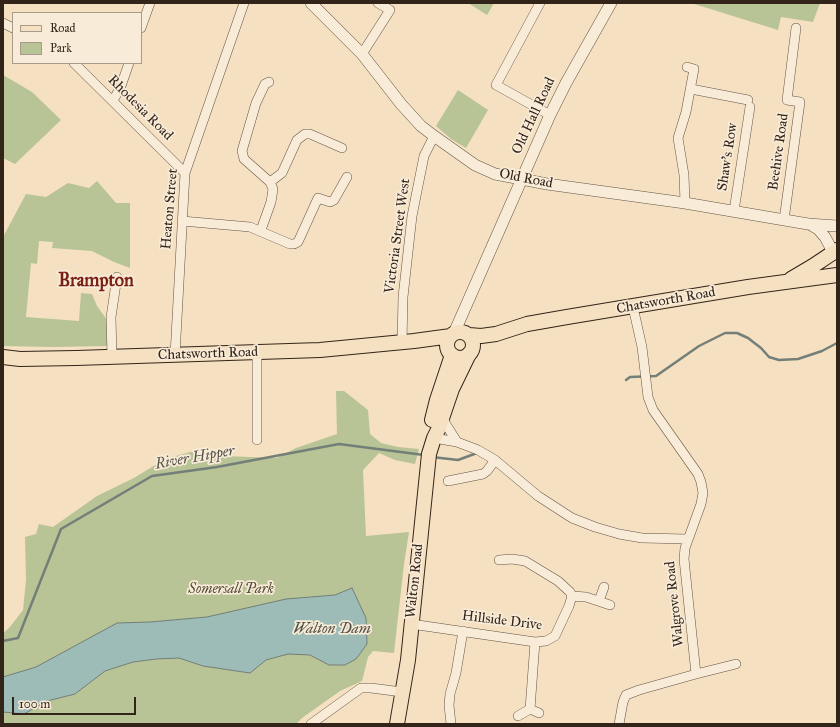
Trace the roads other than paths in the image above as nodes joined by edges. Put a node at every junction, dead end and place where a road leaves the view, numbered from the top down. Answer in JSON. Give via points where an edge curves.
{"nodes":[{"id":1,"x":150,"y":3,"type":"edge"},
{"id":2,"x":244,"y":3,"type":"edge"},
{"id":3,"x":311,"y":3,"type":"edge"},
{"id":4,"x":378,"y":3,"type":"edge"},
{"id":5,"x":540,"y":3,"type":"edge"},
{"id":6,"x":611,"y":3,"type":"edge"},
{"id":7,"x":3,"y":23,"type":"edge"},
{"id":8,"x":142,"y":25,"type":"edge"},
{"id":9,"x":12,"y":28,"type":"edge"},
{"id":10,"x":796,"y":28,"type":"dead end"},
{"id":11,"x":362,"y":54,"type":"junction"},
{"id":12,"x":75,"y":64,"type":"edge"},
{"id":13,"x":129,"y":64,"type":"edge"},
{"id":14,"x":687,"y":67,"type":"dead end"},
{"id":15,"x":269,"y":82,"type":"dead end"},
{"id":16,"x":691,"y":89,"type":"junction"},
{"id":17,"x":113,"y":102,"type":"junction"},
{"id":18,"x":550,"y":115,"type":"junction"},
{"id":19,"x":434,"y":136,"type":"junction"},
{"id":20,"x":342,"y":148,"type":"dead end"},
{"id":21,"x":185,"y":173,"type":"junction"},
{"id":22,"x":347,"y":177,"type":"dead end"},
{"id":23,"x":522,"y":180,"type":"junction"},
{"id":24,"x":270,"y":182,"type":"junction"},
{"id":25,"x":685,"y":203,"type":"junction"},
{"id":26,"x":734,"y":212,"type":"junction"},
{"id":27,"x":784,"y":220,"type":"junction"},
{"id":28,"x":182,"y":221,"type":"junction"},
{"id":29,"x":808,"y":224,"type":"junction"},
{"id":30,"x":837,"y":226,"type":"edge"},
{"id":31,"x":261,"y":230,"type":"junction"},
{"id":32,"x":836,"y":254,"type":"edge"},
{"id":33,"x":837,"y":275,"type":"edge"},
{"id":34,"x":117,"y":277,"type":"dead end"},
{"id":35,"x":786,"y":282,"type":"junction"},
{"id":36,"x":633,"y":307,"type":"junction"},
{"id":37,"x":496,"y":334,"type":"junction"},
{"id":38,"x":469,"y":335,"type":"junction"},
{"id":39,"x":408,"y":342,"type":"junction"},
{"id":40,"x":451,"y":343,"type":"junction"},
{"id":41,"x":257,"y":352,"type":"junction"},
{"id":42,"x":470,"y":353,"type":"junction"},
{"id":43,"x":175,"y":355,"type":"junction"},
{"id":44,"x":3,"y":357,"type":"edge"},
{"id":45,"x":112,"y":357,"type":"junction"},
{"id":46,"x":443,"y":412,"type":"junction"},
{"id":47,"x":434,"y":438,"type":"junction"},
{"id":48,"x":257,"y":440,"type":"dead end"},
{"id":49,"x":457,"y":442,"type":"junction"},
{"id":50,"x":495,"y":460,"type":"junction"},
{"id":51,"x":448,"y":481,"type":"dead end"},
{"id":52,"x":688,"y":539,"type":"junction"},
{"id":53,"x":499,"y":560,"type":"dead end"},
{"id":54,"x":604,"y":587,"type":"dead end"},
{"id":55,"x":572,"y":596,"type":"junction"},
{"id":56,"x":599,"y":600,"type":"junction"},
{"id":57,"x":610,"y":605,"type":"dead end"},
{"id":58,"x":411,"y":624,"type":"junction"},
{"id":59,"x":463,"y":631,"type":"junction"},
{"id":60,"x":535,"y":642,"type":"junction"},
{"id":61,"x":736,"y":664,"type":"dead end"},
{"id":62,"x":696,"y":674,"type":"junction"},
{"id":63,"x":402,"y":692,"type":"junction"},
{"id":64,"x":518,"y":716,"type":"dead end"},
{"id":65,"x":311,"y":724,"type":"edge"},
{"id":66,"x":397,"y":724,"type":"edge"},
{"id":67,"x":451,"y":724,"type":"edge"},
{"id":68,"x":619,"y":724,"type":"edge"}],
"edges":[{"from":1,"to":8,"type":"street"},
{"from":2,"to":21,"type":"street","name":"Heaton Street"},
{"from":3,"to":11,"type":"street","name":"Old Road"},
{"from":4,"to":11,"type":"street","via":[[390,10]]},
{"from":5,"to":18,"type":"street","via":[[496,85]]},
{"from":6,"to":18,"type":"street","name":"Old Hall Road"},
{"from":7,"to":9,"type":"street"},
{"from":10,"to":27,"type":"street","name":"Beehive Road","via":[[787,100],[800,102]]},
{"from":11,"to":19,"type":"street","name":"Old Road","via":[[413,118]]},
{"from":12,"to":17,"type":"street","name":"Rhodesia Road"},
{"from":13,"to":17,"type":"street"},
{"from":14,"to":16,"type":"street","via":[[694,68]]},
{"from":15,"to":24,"type":"street","via":[[265,84],[256,103],[242,151],[244,159]]},
{"from":16,"to":25,"type":"street","via":[[678,138],[684,175]]},
{"from":16,"to":26,"type":"street","name":"Shaw's Row","via":[[749,103]]},
{"from":17,"to":21,"type":"street","name":"Rhodesia Road"},
{"from":18,"to":23,"type":"street","name":"Old Hall Road"},
{"from":19,"to":23,"type":"street","name":"Old Road","via":[[475,165],[495,174]]},
{"from":19,"to":39,"type":"street","name":"Victoria Street West","via":[[424,156],[412,216],[402,297]]},
{"from":20,"to":24,"type":"street","via":[[305,134],[297,140],[282,173]]},
{"from":21,"to":28,"type":"street","name":"Heaton Street"},
{"from":22,"to":31,"type":"street","via":[[334,200],[330,202],[318,198],[298,242],[290,244]]},
{"from":23,"to":25,"type":"street","name":"Old Road"},
{"from":23,"to":40,"type":"street","name":"Old Hall Road"},
{"from":24,"to":31,"type":"street","via":[[273,189],[271,202]]},
{"from":25,"to":26,"type":"street","name":"Old Road"},
{"from":26,"to":27,"type":"street","name":"Old Road"},
{"from":27,"to":29,"type":"street","name":"Old Road"},
{"from":28,"to":31,"type":"street","via":[[245,226]]},
{"from":28,"to":43,"type":"street","name":"Heaton Street"},
{"from":29,"to":30,"type":"street","name":"Old Road"},
{"from":29,"to":32,"type":"street","name":"Old Road","via":[[818,229]]},
{"from":32,"to":35,"type":"main road"},
{"from":33,"to":35,"type":"main road","name":"Chatsworth Road"},
{"from":34,"to":45,"type":"street","via":[[111,317]]},
{"from":35,"to":36,"type":"main road","name":"Chatsworth Road"},
{"from":36,"to":37,"type":"main road","name":"Chatsworth Road","via":[[527,324]]},
{"from":36,"to":52,"type":"street","name":"Walgrove Road","via":[[642,346],[648,397],[653,410],[701,482],[701,504]]},
{"from":37,"to":38,"type":"main road","name":"Chatsworth Road"},
{"from":37,"to":42,"type":"main road","name":"Chatsworth Road","via":[[486,344]]},
{"from":38,"to":40,"type":"main road","via":[[462,332]]},
{"from":38,"to":42,"type":"main road","via":[[473,343]]},
{"from":39,"to":40,"type":"main road","name":"Chatsworth Road"},
{"from":39,"to":41,"type":"main road","name":"Chatsworth Road","via":[[320,350]]},
{"from":40,"to":42,"type":"main road","via":[[459,358]]},
{"from":40,"to":47,"type":"main road","name":"Walton Road","via":[[432,421],[431,431]]},
{"from":41,"to":43,"type":"main road","name":"Chatsworth Road"},
{"from":41,"to":48,"type":"street"},
{"from":42,"to":46,"type":"main road","name":"Walton Road"},
{"from":43,"to":45,"type":"main road","name":"Chatsworth Road"},
{"from":44,"to":45,"type":"main road","name":"Chatsworth Road"},
{"from":46,"to":47,"type":"main road","name":"Walton Road"},
{"from":46,"to":49,"type":"street","via":[[445,423]]},
{"from":47,"to":49,"type":"street"},
{"from":47,"to":58,"type":"main road","name":"Walton Road","via":[[426,475]]},
{"from":49,"to":50,"type":"street"},
{"from":50,"to":51,"type":"street","via":[[483,474]]},
{"from":50,"to":52,"type":"street","via":[[538,496],[572,518],[619,534],[642,538]]},
{"from":52,"to":62,"type":"street","name":"Walgrove Road","via":[[684,558]]},
{"from":53,"to":55,"type":"street","via":[[525,561],[558,580],[568,588]]},
{"from":54,"to":56,"type":"street"},
{"from":55,"to":56,"type":"street"},
{"from":55,"to":60,"type":"street","name":"Hillside Drive","via":[[555,636],[546,641]]},
{"from":56,"to":57,"type":"street"},
{"from":58,"to":59,"type":"street","name":"Hillside Drive"},
{"from":58,"to":63,"type":"main road","name":"Walton Road"},
{"from":59,"to":60,"type":"street","name":"Hillside Drive"},
{"from":59,"to":67,"type":"street","via":[[450,694]]},
{"from":60,"to":64,"type":"street","via":[[535,711]]},
{"from":61,"to":62,"type":"street"},
{"from":62,"to":68,"type":"street","via":[[626,695]]},
{"from":63,"to":65,"type":"street","via":[[361,688]]},
{"from":63,"to":66,"type":"main road","name":"Walton Road"}]}
